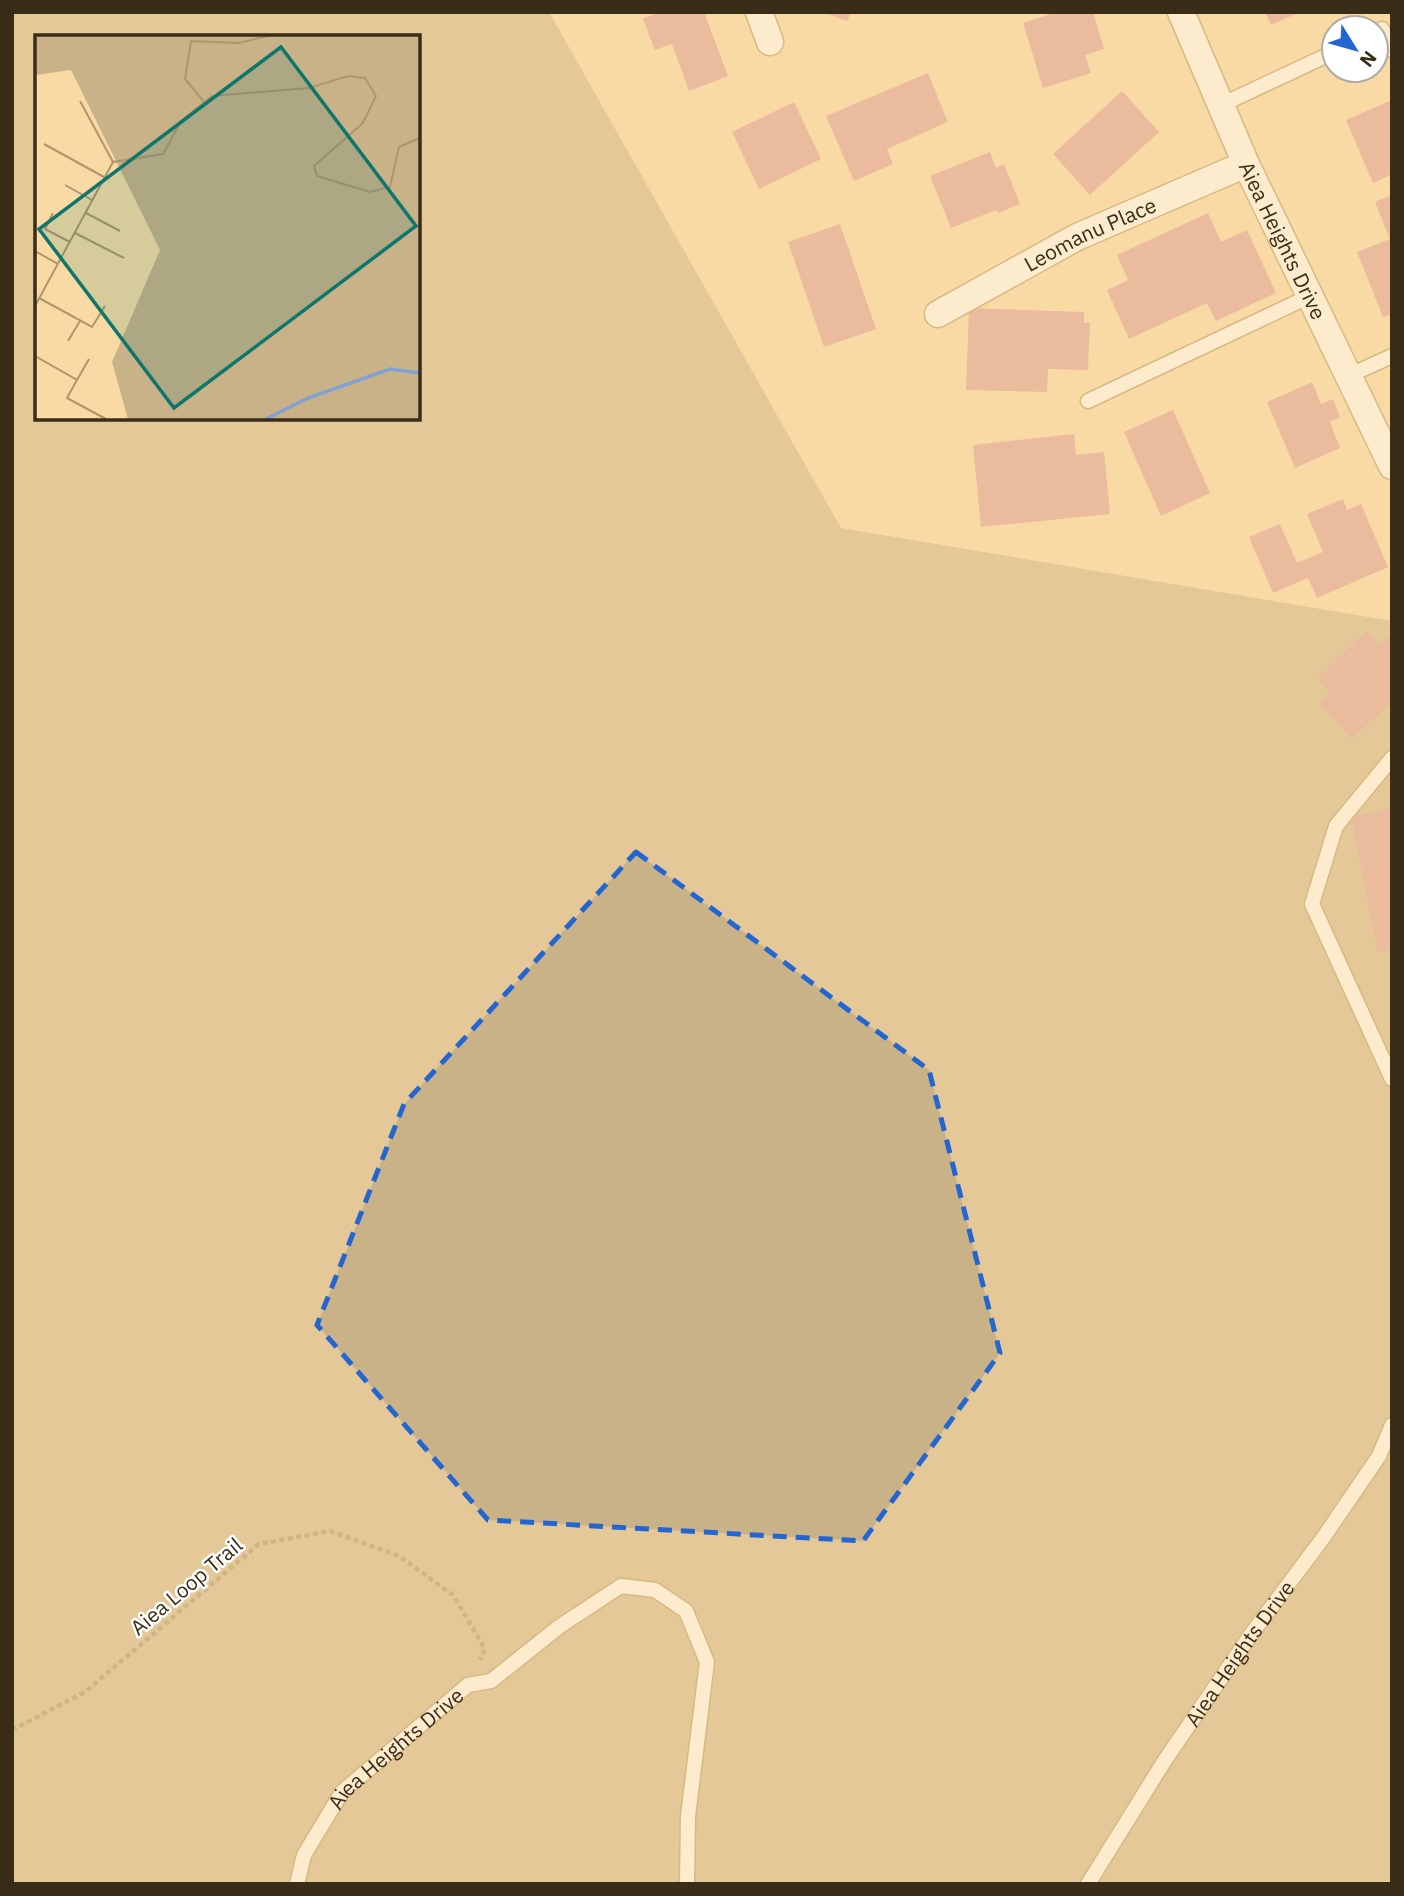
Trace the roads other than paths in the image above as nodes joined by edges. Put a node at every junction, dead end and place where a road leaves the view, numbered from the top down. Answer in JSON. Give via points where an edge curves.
{"nodes":[{"id":1,"x":759,"y":12,"type":"edge"},
{"id":2,"x":1181,"y":12,"type":"edge"},
{"id":3,"x":771,"y":42,"type":"dead end"},
{"id":4,"x":1320,"y":58,"type":"edge"},
{"id":5,"x":1221,"y":104,"type":"junction"},
{"id":6,"x":1246,"y":164,"type":"junction"},
{"id":7,"x":1310,"y":296,"type":"junction"},
{"id":8,"x":939,"y":314,"type":"dead end"},
{"id":9,"x":1392,"y":356,"type":"edge"},
{"id":10,"x":1348,"y":376,"type":"junction"},
{"id":11,"x":1088,"y":401,"type":"dead end"},
{"id":12,"x":1392,"y":466,"type":"edge"},
{"id":13,"x":1392,"y":758,"type":"edge"},
{"id":14,"x":1392,"y":1080,"type":"edge"},
{"id":15,"x":1392,"y":1425,"type":"edge"},
{"id":16,"x":297,"y":1884,"type":"edge"},
{"id":17,"x":687,"y":1884,"type":"edge"},
{"id":18,"x":1088,"y":1884,"type":"edge"}],
"edges":[{"from":1,"to":3,"type":"street"},
{"from":2,"to":5,"type":"street","name":"Aiea Heights Drive"},
{"from":4,"to":5,"type":"lane"},
{"from":5,"to":6,"type":"street","name":"Aiea Heights Drive"},
{"from":6,"to":7,"type":"street","name":"Aiea Heights Drive"},
{"from":6,"to":8,"type":"street","name":"Leomanu Place","via":[[1077,237]]},
{"from":7,"to":10,"type":"street","name":"Aiea Heights Drive"},
{"from":7,"to":11,"type":"lane"},
{"from":9,"to":10,"type":"lane"},
{"from":10,"to":12,"type":"street","name":"Aiea Heights Drive"},
{"from":13,"to":14,"type":"lane","via":[[1336,826],[1312,904]]},
{"from":15,"to":18,"type":"lane","name":"Aiea Heights Drive","via":[[1379,1456],[1220,1679]]},
{"from":16,"to":17,"type":"lane","name":"Aiea Heights Drive","via":[[304,1855],[342,1792],[468,1685],[491,1681],[560,1626],[621,1586],[654,1590],[686,1611],[707,1662],[688,1816]]}]}
